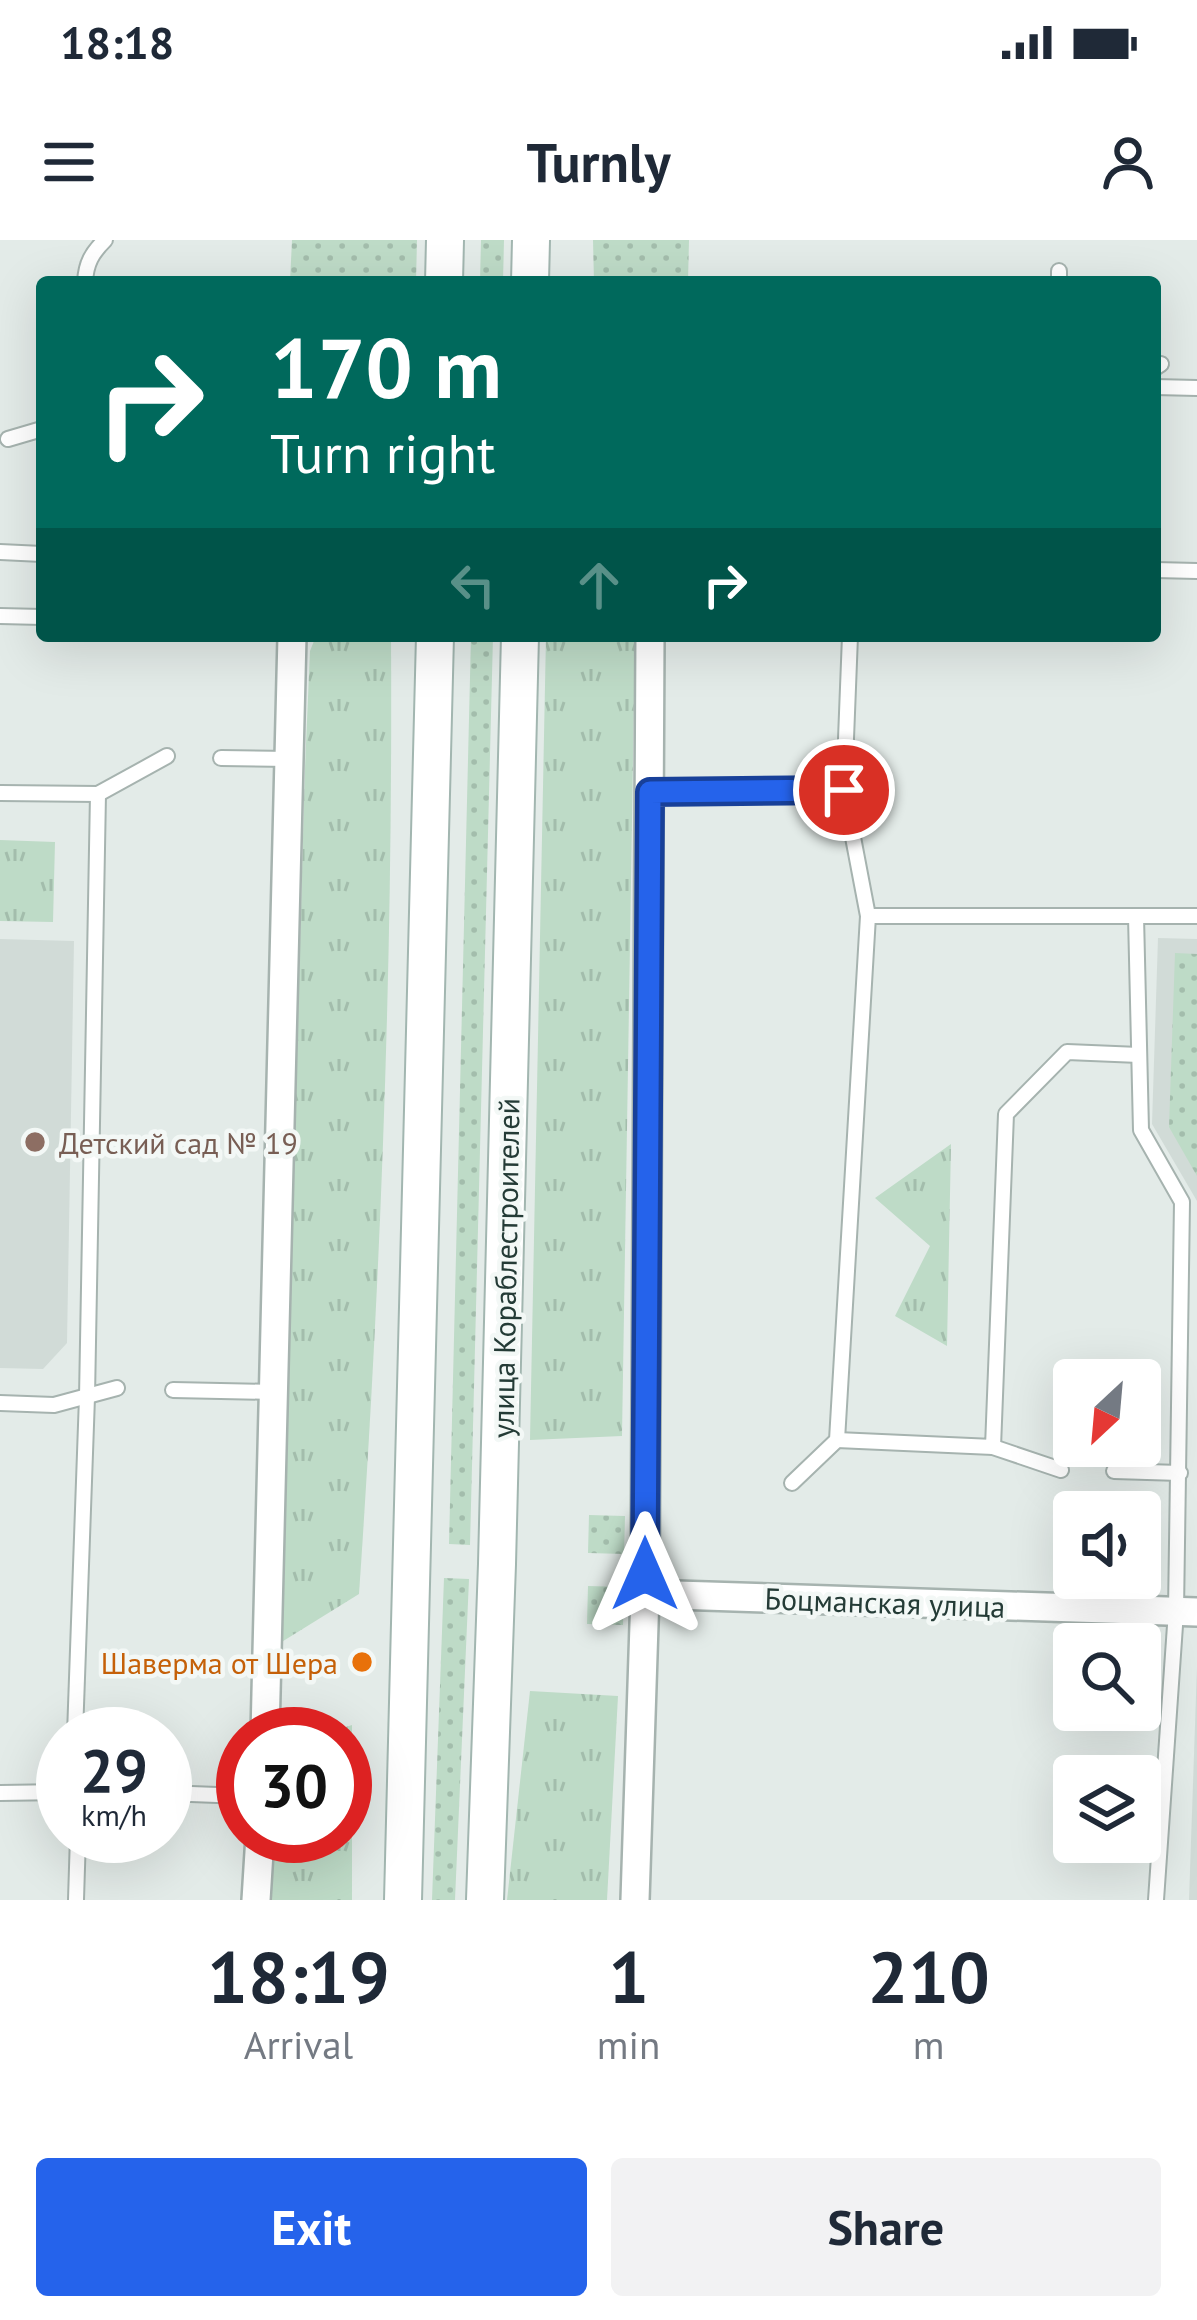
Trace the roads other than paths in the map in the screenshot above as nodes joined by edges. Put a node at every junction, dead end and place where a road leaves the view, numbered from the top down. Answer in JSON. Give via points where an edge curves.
{"nodes":[{"id":1,"x":105,"y":240,"type":"edge"},
{"id":2,"x":445,"y":240,"type":"edge"},
{"id":3,"x":532,"y":240,"type":"edge"},
{"id":4,"x":86,"y":276,"type":"edge"},
{"id":5,"x":444,"y":276,"type":"edge"},
{"id":6,"x":530,"y":276,"type":"edge"},
{"id":7,"x":1161,"y":387,"type":"edge"},
{"id":8,"x":1197,"y":388,"type":"edge"},
{"id":9,"x":36,"y":431,"type":"edge"},
{"id":10,"x":8,"y":439,"type":"dead end"},
{"id":11,"x":0,"y":552,"type":"edge"},
{"id":12,"x":36,"y":554,"type":"edge"},
{"id":13,"x":1161,"y":570,"type":"edge"},
{"id":14,"x":1197,"y":571,"type":"edge"},
{"id":15,"x":0,"y":616,"type":"edge"},
{"id":16,"x":36,"y":617,"type":"edge"},
{"id":17,"x":292,"y":642,"type":"edge"},
{"id":18,"x":435,"y":642,"type":"edge"},
{"id":19,"x":520,"y":642,"type":"edge"},
{"id":20,"x":650,"y":642,"type":"edge"},
{"id":21,"x":850,"y":642,"type":"edge"},
{"id":22,"x":167,"y":756,"type":"dead end"},
{"id":23,"x":220,"y":758,"type":"dead end"},
{"id":24,"x":290,"y":759,"type":"junction"},
{"id":25,"x":844,"y":790,"type":"junction"},
{"id":26,"x":650,"y":792,"type":"junction"},
{"id":27,"x":0,"y":793,"type":"edge"},
{"id":28,"x":98,"y":794,"type":"junction"},
{"id":29,"x":868,"y":916,"type":"junction"},
{"id":30,"x":1136,"y":916,"type":"junction"},
{"id":31,"x":1197,"y":916,"type":"edge"},
{"id":32,"x":1139,"y":1055,"type":"junction"},
{"id":33,"x":1189,"y":1299,"type":"edge"},
{"id":34,"x":117,"y":1388,"type":"dead end"},
{"id":35,"x":173,"y":1390,"type":"dead end"},
{"id":36,"x":273,"y":1392,"type":"junction"},
{"id":37,"x":86,"y":1397,"type":"junction"},
{"id":38,"x":0,"y":1403,"type":"edge"},
{"id":39,"x":837,"y":1440,"type":"junction"},
{"id":40,"x":993,"y":1447,"type":"junction"},
{"id":41,"x":1061,"y":1469,"type":"dead end"},
{"id":42,"x":1114,"y":1471,"type":"dead end"},
{"id":43,"x":1180,"y":1473,"type":"junction"},
{"id":44,"x":792,"y":1483,"type":"dead end"},
{"id":45,"x":645,"y":1594,"type":"junction"},
{"id":46,"x":1186,"y":1611,"type":"edge"},
{"id":47,"x":76,"y":1707,"type":"edge"},
{"id":48,"x":266,"y":1707,"type":"edge"},
{"id":49,"x":36,"y":1792,"type":"edge"},
{"id":50,"x":0,"y":1793,"type":"edge"},
{"id":51,"x":77,"y":1863,"type":"edge"},
{"id":52,"x":258,"y":1863,"type":"edge"},
{"id":53,"x":76,"y":1900,"type":"edge"},
{"id":54,"x":256,"y":1900,"type":"edge"},
{"id":55,"x":404,"y":1900,"type":"edge"},
{"id":56,"x":484,"y":1900,"type":"edge"},
{"id":57,"x":635,"y":1900,"type":"edge"},
{"id":58,"x":1156,"y":1900,"type":"edge"}],
"edges":[{"from":1,"to":4,"type":"lane"},
{"from":2,"to":5,"type":"main road"},
{"from":3,"to":6,"type":"main road"},
{"from":7,"to":8,"type":"lane"},
{"from":9,"to":10,"type":"lane"},
{"from":11,"to":12,"type":"lane"},
{"from":13,"to":14,"type":"lane"},
{"from":15,"to":16,"type":"lane"},
{"from":17,"to":24,"type":"street"},
{"from":18,"to":55,"type":"main road"},
{"from":19,"to":56,"type":"main road","name":"улица Кораблестроителей"},
{"from":20,"to":26,"type":"street"},
{"from":21,"to":25,"type":"lane"},
{"from":22,"to":28,"type":"lane"},
{"from":23,"to":24,"type":"lane"},
{"from":24,"to":36,"type":"street"},
{"from":25,"to":26,"type":"lane"},
{"from":25,"to":29,"type":"lane"},
{"from":26,"to":45,"type":"street"},
{"from":27,"to":28,"type":"lane"},
{"from":28,"to":37,"type":"lane"},
{"from":29,"to":30,"type":"lane"},
{"from":29,"to":39,"type":"lane"},
{"from":30,"to":31,"type":"lane"},
{"from":30,"to":32,"type":"lane"},
{"from":32,"to":33,"type":"lane","via":[[1141,1130],[1182,1202]]},
{"from":32,"to":40,"type":"lane","via":[[1067,1052],[1006,1114]]},
{"from":33,"to":43,"type":"lane"},
{"from":34,"to":37,"type":"lane"},
{"from":35,"to":36,"type":"lane"},
{"from":36,"to":48,"type":"street"},
{"from":37,"to":38,"type":"lane","via":[[54,1406]]},
{"from":37,"to":47,"type":"lane"},
{"from":39,"to":40,"type":"lane"},
{"from":39,"to":44,"type":"lane"},
{"from":40,"to":41,"type":"lane"},
{"from":42,"to":43,"type":"lane"},
{"from":43,"to":46,"type":"lane"},
{"from":45,"to":46,"type":"street","name":"Боцманская улица"},
{"from":45,"to":57,"type":"street"},
{"from":46,"to":58,"type":"lane"},
{"from":49,"to":50,"type":"lane"},
{"from":51,"to":53,"type":"lane"},
{"from":52,"to":54,"type":"street"}]}
